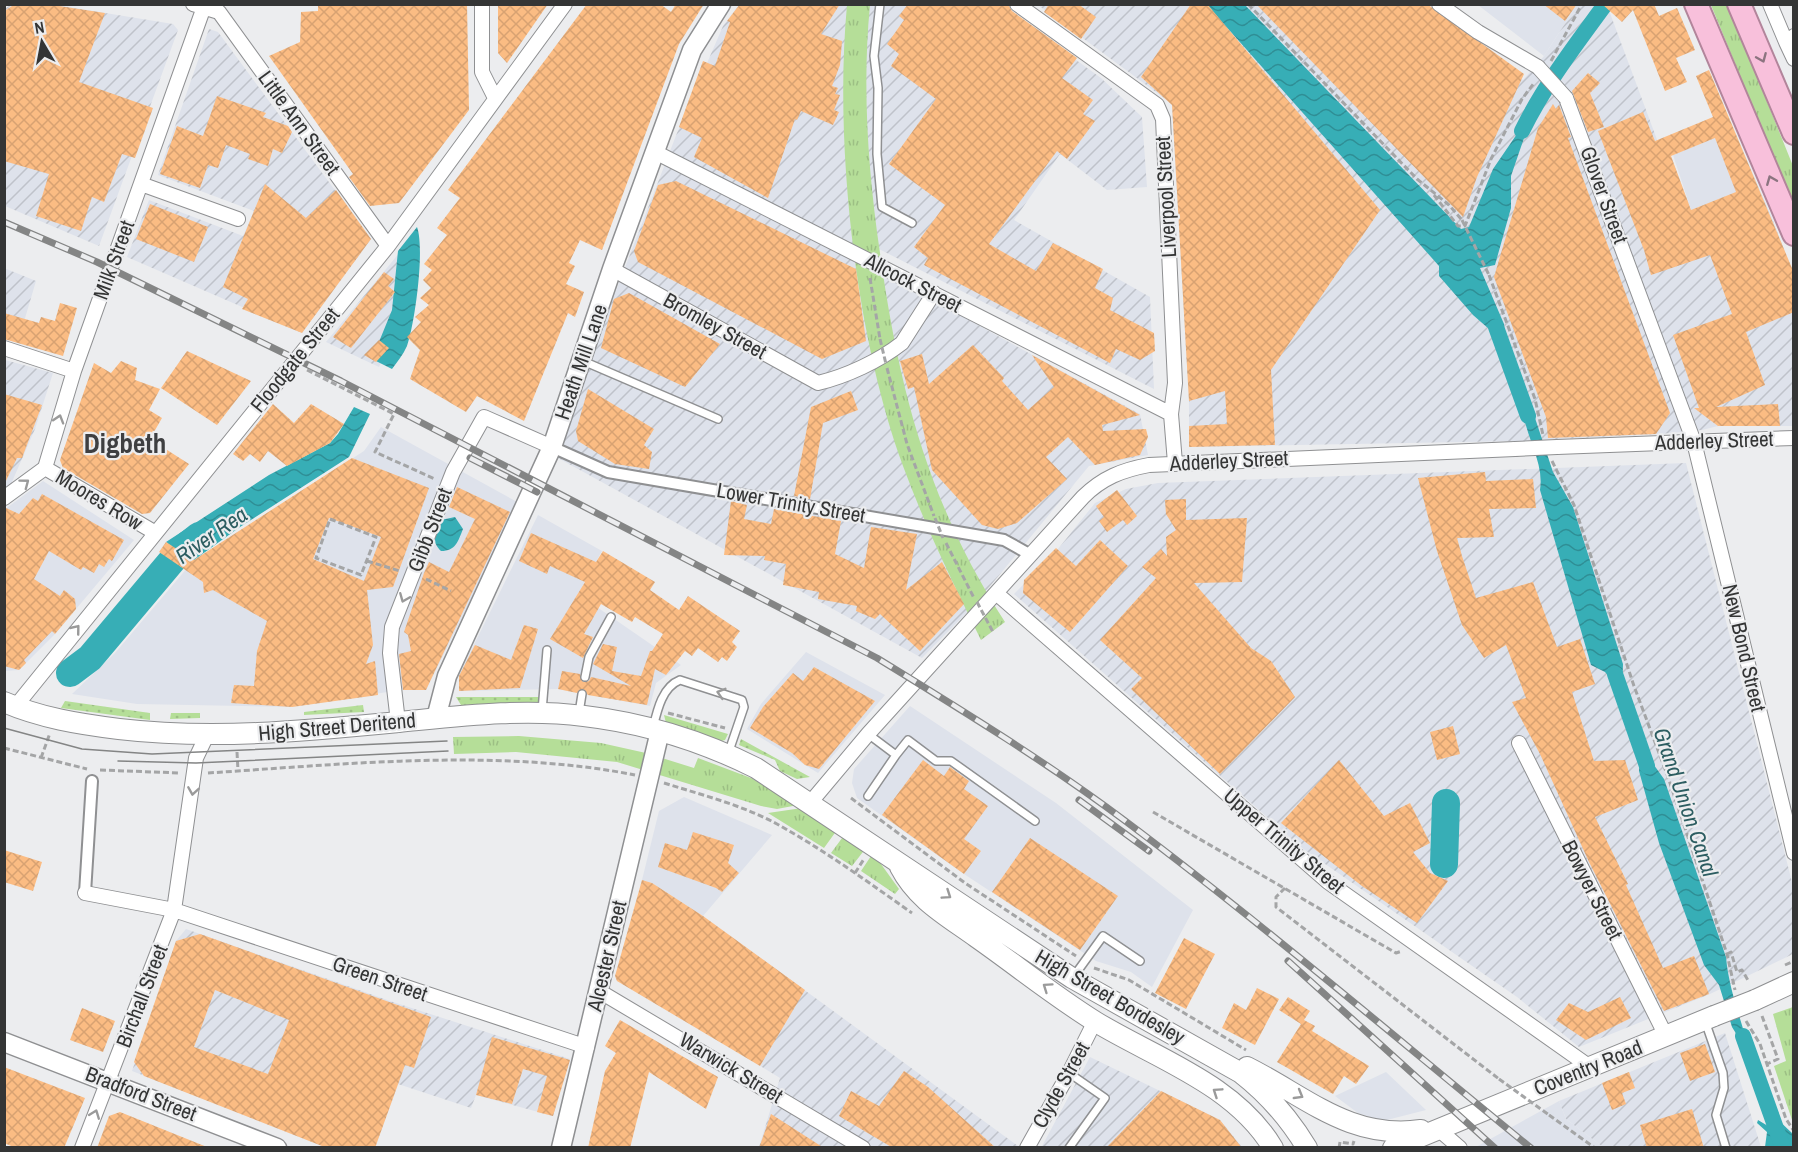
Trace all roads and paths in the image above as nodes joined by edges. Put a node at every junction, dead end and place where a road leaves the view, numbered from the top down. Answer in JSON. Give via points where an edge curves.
{"nodes":[{"id":1,"x":482,"y":4,"type":"edge"},
{"id":2,"x":565,"y":4,"type":"edge"},
{"id":3,"x":721,"y":4,"type":"edge"},
{"id":4,"x":880,"y":4,"type":"edge"},
{"id":5,"x":1017,"y":4,"type":"edge"},
{"id":6,"x":1248,"y":4,"type":"edge"},
{"id":7,"x":1439,"y":4,"type":"edge"},
{"id":8,"x":1582,"y":4,"type":"edge"},
{"id":9,"x":1696,"y":4,"type":"edge"},
{"id":10,"x":1739,"y":4,"type":"edge"},
{"id":11,"x":1770,"y":4,"type":"edge"},
{"id":12,"x":201,"y":5,"type":"edge"},
{"id":13,"x":1790,"y":39,"type":"edge"},
{"id":14,"x":1794,"y":59,"type":"edge"},
{"id":15,"x":1542,"y":67,"type":"junction"},
{"id":16,"x":1534,"y":82,"type":"dead end"},
{"id":17,"x":495,"y":98,"type":"junction"},
{"id":18,"x":1794,"y":133,"type":"edge"},
{"id":19,"x":655,"y":152,"type":"junction"},
{"id":20,"x":141,"y":184,"type":"junction"},
{"id":21,"x":1433,"y":193,"type":"junction"},
{"id":22,"x":238,"y":219,"type":"dead end"},
{"id":23,"x":912,"y":224,"type":"dead end"},
{"id":24,"x":1794,"y":234,"type":"edge"},
{"id":25,"x":388,"y":246,"type":"junction"},
{"id":26,"x":612,"y":269,"type":"junction"},
{"id":27,"x":868,"y":270,"type":"dead end"},
{"id":28,"x":934,"y":293,"type":"junction"},
{"id":29,"x":4,"y":348,"type":"edge"},
{"id":30,"x":581,"y":360,"type":"junction"},
{"id":31,"x":300,"y":366,"type":"dead end"},
{"id":32,"x":74,"y":371,"type":"junction"},
{"id":33,"x":1171,"y":414,"type":"junction"},
{"id":34,"x":718,"y":419,"type":"dead end"},
{"id":35,"x":1794,"y":438,"type":"edge"},
{"id":36,"x":1694,"y":442,"type":"junction"},
{"id":37,"x":552,"y":447,"type":"junction"},
{"id":38,"x":1550,"y":448,"type":"junction"},
{"id":39,"x":1175,"y":463,"type":"junction"},
{"id":40,"x":45,"y":468,"type":"junction"},
{"id":41,"x":450,"y":478,"type":"junction"},
{"id":42,"x":4,"y":498,"type":"edge"},
{"id":43,"x":154,"y":532,"type":"junction"},
{"id":44,"x":1031,"y":555,"type":"junction"},
{"id":45,"x":367,"y":561,"type":"junction"},
{"id":46,"x":417,"y":577,"type":"junction"},
{"id":47,"x":452,"y":591,"type":"dead end"},
{"id":48,"x":996,"y":593,"type":"junction"},
{"id":49,"x":611,"y":617,"type":"dead end"},
{"id":50,"x":993,"y":632,"type":"dead end"},
{"id":51,"x":547,"y":650,"type":"dead end"},
{"id":52,"x":585,"y":677,"type":"dead end"},
{"id":53,"x":582,"y":694,"type":"dead end"},
{"id":54,"x":17,"y":707,"type":"edge"},
{"id":55,"x":542,"y":714,"type":"junction"},
{"id":56,"x":578,"y":716,"type":"junction"},
{"id":57,"x":436,"y":718,"type":"junction"},
{"id":58,"x":398,"y":722,"type":"junction"},
{"id":59,"x":659,"y":724,"type":"junction"},
{"id":60,"x":730,"y":730,"type":"dead end"},
{"id":61,"x":868,"y":734,"type":"junction"},
{"id":62,"x":207,"y":735,"type":"junction"},
{"id":63,"x":1519,"y":743,"type":"dead end"},
{"id":64,"x":237,"y":744,"type":"dead end"},
{"id":65,"x":4,"y":748,"type":"edge"},
{"id":66,"x":728,"y":754,"type":"junction"},
{"id":67,"x":896,"y":756,"type":"junction"},
{"id":68,"x":649,"y":770,"type":"junction"},
{"id":69,"x":238,"y":771,"type":"junction"},
{"id":70,"x":196,"y":774,"type":"junction"},
{"id":71,"x":92,"y":781,"type":"dead end"},
{"id":72,"x":868,"y":796,"type":"dead end"},
{"id":73,"x":851,"y":798,"type":"dead end"},
{"id":74,"x":810,"y":803,"type":"junction"},
{"id":75,"x":1153,"y":812,"type":"dead end"},
{"id":76,"x":1035,"y":821,"type":"dead end"},
{"id":77,"x":1794,"y":853,"type":"edge"},
{"id":78,"x":898,"y":863,"type":"junction"},
{"id":79,"x":1285,"y":888,"type":"junction"},
{"id":80,"x":85,"y":893,"type":"joint"},
{"id":81,"x":174,"y":910,"type":"junction"},
{"id":82,"x":913,"y":914,"type":"dead end"},
{"id":83,"x":1421,"y":945,"type":"junction"},
{"id":84,"x":1727,"y":954,"type":"junction"},
{"id":85,"x":1084,"y":961,"type":"junction"},
{"id":86,"x":1140,"y":961,"type":"dead end"},
{"id":87,"x":1794,"y":961,"type":"edge"},
{"id":88,"x":1758,"y":977,"type":"dead end"},
{"id":89,"x":1072,"y":978,"type":"junction"},
{"id":90,"x":1787,"y":981,"type":"edge"},
{"id":91,"x":599,"y":992,"type":"junction"},
{"id":92,"x":1751,"y":1003,"type":"junction"},
{"id":93,"x":1744,"y":1017,"type":"dead end"},
{"id":94,"x":1709,"y":1018,"type":"junction"},
{"id":95,"x":1095,"y":1021,"type":"junction"},
{"id":96,"x":1666,"y":1036,"type":"junction"},
{"id":97,"x":4,"y":1042,"type":"edge"},
{"id":98,"x":587,"y":1047,"type":"junction"},
{"id":99,"x":1248,"y":1051,"type":"dead end"},
{"id":100,"x":1208,"y":1053,"type":"junction"},
{"id":101,"x":1767,"y":1064,"type":"junction"},
{"id":102,"x":1590,"y":1067,"type":"junction"},
{"id":103,"x":1069,"y":1073,"type":"junction"},
{"id":104,"x":109,"y":1082,"type":"junction"},
{"id":105,"x":1437,"y":1128,"type":"junction"},
{"id":106,"x":1794,"y":1131,"type":"edge"},
{"id":107,"x":82,"y":1148,"type":"edge"},
{"id":108,"x":277,"y":1148,"type":"edge"},
{"id":109,"x":561,"y":1148,"type":"edge"},
{"id":110,"x":863,"y":1148,"type":"edge"},
{"id":111,"x":1027,"y":1148,"type":"edge"},
{"id":112,"x":1070,"y":1148,"type":"edge"},
{"id":113,"x":1273,"y":1148,"type":"edge"},
{"id":114,"x":1306,"y":1148,"type":"edge"},
{"id":115,"x":1393,"y":1148,"type":"edge"},
{"id":116,"x":1460,"y":1148,"type":"edge"},
{"id":117,"x":1595,"y":1148,"type":"edge"},
{"id":118,"x":1726,"y":1148,"type":"edge"}],
"edges":[{"from":1,"to":17,"type":"street","via":[[482,72]]},
{"from":2,"to":17,"type":"street","name":"Floodgate Street"},
{"from":3,"to":19,"type":"street","name":"Heath Mill Lane","via":[[692,50]]},
{"from":4,"to":23,"type":"lane","via":[[874,56],[879,191],[882,207]]},
{"from":5,"to":33,"type":"street","name":"Liverpool Street","via":[[1157,105],[1163,119],[1175,383]]},
{"from":6,"to":21,"type":"path"},
{"from":7,"to":15,"type":"street","name":"Glover Street","via":[[1478,32]]},
{"from":8,"to":15,"type":"path"},
{"from":24,"to":9,"type":"highway","one_way":true},
{"from":10,"to":18,"type":"highway","one_way":true},
{"from":11,"to":13,"type":"street"},
{"from":12,"to":20,"type":"street","name":"Milk Street"},
{"from":12,"to":25,"type":"street","name":"Little Ann Street","via":[[219,12]]},
{"from":13,"to":14,"type":"street"},
{"from":15,"to":36,"type":"street","name":"Glover Street","bridge":true,"via":[[1566,98]]},
{"from":16,"to":21,"type":"path","via":[[1491,159],[1465,226],[1458,226]]},
{"from":17,"to":25,"type":"street","name":"Floodgate Street"},
{"from":19,"to":26,"type":"street","name":"Heath Mill Lane"},
{"from":19,"to":28,"type":"street","name":"Allcock Street"},
{"from":20,"to":22,"type":"street"},
{"from":20,"to":32,"type":"street","name":"Milk Street"},
{"from":21,"to":38,"type":"path","bridge":true,"via":[[1462,220],[1489,275]]},
{"from":25,"to":43,"type":"street","name":"Floodgate Street"},
{"from":26,"to":28,"type":"street","name":"Bromley Street","via":[[818,383],[852,371],[902,343]]},
{"from":26,"to":30,"type":"street","name":"Heath Mill Lane"},
{"from":27,"to":50,"type":"path","bridge":true,"via":[[907,444],[935,518]]},
{"from":28,"to":33,"type":"street","name":"Allcock Street"},
{"from":29,"to":32,"type":"street"},
{"from":30,"to":34,"type":"lane"},
{"from":30,"to":37,"type":"street","name":"Heath Mill Lane"},
{"from":31,"to":41,"type":"path","via":[[394,414],[375,452]]},
{"from":40,"to":32,"type":"street","name":"Milk Street","one_way":true},
{"from":33,"to":39,"type":"street","name":"Liverpool Street"},
{"from":35,"to":36,"type":"street","name":"Adderley Street"},
{"from":36,"to":38,"type":"street","name":"Adderley Street"},
{"from":36,"to":77,"type":"street","name":"New Bond Street"},
{"from":37,"to":41,"type":"street","name":"Gibb Street","via":[[484,417]]},
{"from":37,"to":44,"type":"street","name":"Lower Trinity Street","via":[[608,472],[1004,540]]},
{"from":37,"to":57,"type":"street","name":"Heath Mill Lane","via":[[447,676]]},
{"from":38,"to":39,"type":"street","name":"Adderley Street","bridge":true},
{"from":38,"to":84,"type":"path","via":[[1555,471],[1575,505]]},
{"from":39,"to":44,"type":"street","name":"Adderley Street","via":[[1125,470],[1103,479]]},
{"from":42,"to":40,"type":"street","one_way":true},
{"from":40,"to":43,"type":"street","name":"Moores Row"},
{"from":41,"to":46,"type":"street","name":"Gibb Street"},
{"from":54,"to":43,"type":"street","name":"Floodgate Street","one_way":true},
{"from":44,"to":48,"type":"street","name":"Adderley Street"},
{"from":45,"to":45,"type":"path","via":[[376,537],[330,519],[316,558],[361,575]]},
{"from":45,"to":46,"type":"path"},
{"from":46,"to":47,"type":"path"},
{"from":46,"to":58,"type":"street","name":"Gibb Street","one_way":true,"via":[[392,627],[389,643]]},
{"from":48,"to":61,"type":"street","name":"Adderley Street"},
{"from":48,"to":83,"type":"street","name":"Upper Trinity Street","via":[[1328,882]]},
{"from":49,"to":52,"type":"lane","via":[[589,657]]},
{"from":51,"to":55,"type":"lane"},
{"from":53,"to":56,"type":"lane"},
{"from":54,"to":62,"type":"main road","name":"High Street Deritend","via":[[90,725]]},
{"from":55,"to":56,"type":"main road","name":"High Street Deritend"},
{"from":55,"to":57,"type":"main road","name":"High Street Deritend"},
{"from":56,"to":59,"type":"main road","name":"High Street Deritend"},
{"from":57,"to":58,"type":"main road","name":"High Street Deritend"},
{"from":58,"to":62,"type":"main road","name":"High Street Deritend"},
{"from":59,"to":60,"type":"path","via":[[683,715]]},
{"from":59,"to":66,"type":"main road","name":"High Street Bordesley"},
{"from":66,"to":59,"type":"lane","one_way":true,"via":[[744,707],[742,700],[680,680],[672,683],[658,706]]},
{"from":59,"to":68,"type":"street","name":"Alcester Street"},
{"from":61,"to":67,"type":"lane"},
{"from":61,"to":74,"type":"street","name":"Adderley Street"},
{"from":62,"to":70,"type":"street","name":"Birchall Street","via":[[196,758]]},
{"from":63,"to":96,"type":"street","name":"Bowyer Street"},
{"from":64,"to":69,"type":"path"},
{"from":65,"to":70,"type":"path","via":[[93,770]]},
{"from":66,"to":74,"type":"main road","name":"High Street Bordesley"},
{"from":67,"to":72,"type":"lane"},
{"from":67,"to":76,"type":"lane","via":[[908,740],[936,760],[951,761]]},
{"from":68,"to":69,"type":"path","via":[[607,770],[510,760]]},
{"from":68,"to":82,"type":"path","via":[[776,824]]},
{"from":68,"to":91,"type":"street","name":"Alcester Street"},
{"from":69,"to":70,"type":"path"},
{"from":70,"to":81,"type":"street","name":"Birchall Street","one_way":true},
{"from":71,"to":80,"type":"street"},
{"from":73,"to":85,"type":"path","via":[[965,883]]},
{"from":74,"to":78,"type":"main road","name":"High Street Bordesley"},
{"from":75,"to":79,"type":"path"},
{"from":78,"to":89,"type":"main road","name":"High Street Bordesley","one_way":true},
{"from":95,"to":78,"type":"main road","name":"High Street Bordesley","one_way":true,"via":[[920,897]]},
{"from":79,"to":83,"type":"path","via":[[1396,953]]},
{"from":79,"to":117,"type":"path","bridge":true,"via":[[1276,897],[1276,907]]},
{"from":80,"to":81,"type":"street","name":"Green Street"},
{"from":81,"to":98,"type":"street","name":"Green Street"},
{"from":81,"to":104,"type":"street","name":"Birchall Street"},
{"from":83,"to":102,"type":"street","name":"Upper Trinity Street"},
{"from":84,"to":88,"type":"path","via":[[1731,952],[1737,972],[1742,970],[1748,982]]},
{"from":84,"to":92,"type":"path"},
{"from":85,"to":86,"type":"lane","via":[[1102,936]]},
{"from":85,"to":89,"type":"lane"},
{"from":85,"to":99,"type":"path","via":[[1129,980]]},
{"from":87,"to":90,"type":"path"},
{"from":89,"to":100,"type":"main road","name":"High Street Bordesley"},
{"from":90,"to":92,"type":"main road","name":"Coventry Road"},
{"from":91,"to":98,"type":"street","name":"Alcester Street"},
{"from":91,"to":110,"type":"street","name":"Warwick Street"},
{"from":92,"to":94,"type":"main road","name":"Coventry Road","bridge":true},
{"from":92,"to":101,"type":"path","via":[[1778,1059]]},
{"from":93,"to":101,"type":"path"},
{"from":94,"to":96,"type":"main road","name":"Coventry Road"},
{"from":94,"to":118,"type":"lane","via":[[1723,1073],[1724,1088],[1716,1115]]},
{"from":95,"to":103,"type":"street","name":"Clyde Street"},
{"from":113,"to":95,"type":"main road","name":"High Street Bordesley","one_way":true,"via":[[1248,1117],[1226,1098],[1186,1071]]},
{"from":96,"to":102,"type":"main road","name":"Coventry Road"},
{"from":97,"to":104,"type":"street","name":"Bradford Street"},
{"from":98,"to":109,"type":"street","name":"Alcester Street"},
{"from":100,"to":105,"type":"main road","one_way":true,"via":[[1247,1067],[1358,1127],[1378,1132]]},
{"from":100,"to":114,"type":"main road","name":"High Street Bordesley","via":[[1265,1092]]},
{"from":101,"to":106,"type":"path"},
{"from":102,"to":105,"type":"main road","name":"Coventry Road"},
{"from":103,"to":111,"type":"street","name":"Clyde Street"},
{"from":103,"to":112,"type":"lane","via":[[1106,1098]]},
{"from":107,"to":104,"type":"street","name":"Birchall Street","one_way":true},
{"from":104,"to":108,"type":"street","name":"Bradford Street"},
{"from":105,"to":115,"type":"main road","name":"Coventry Road"},
{"from":105,"to":116,"type":"street"}]}
